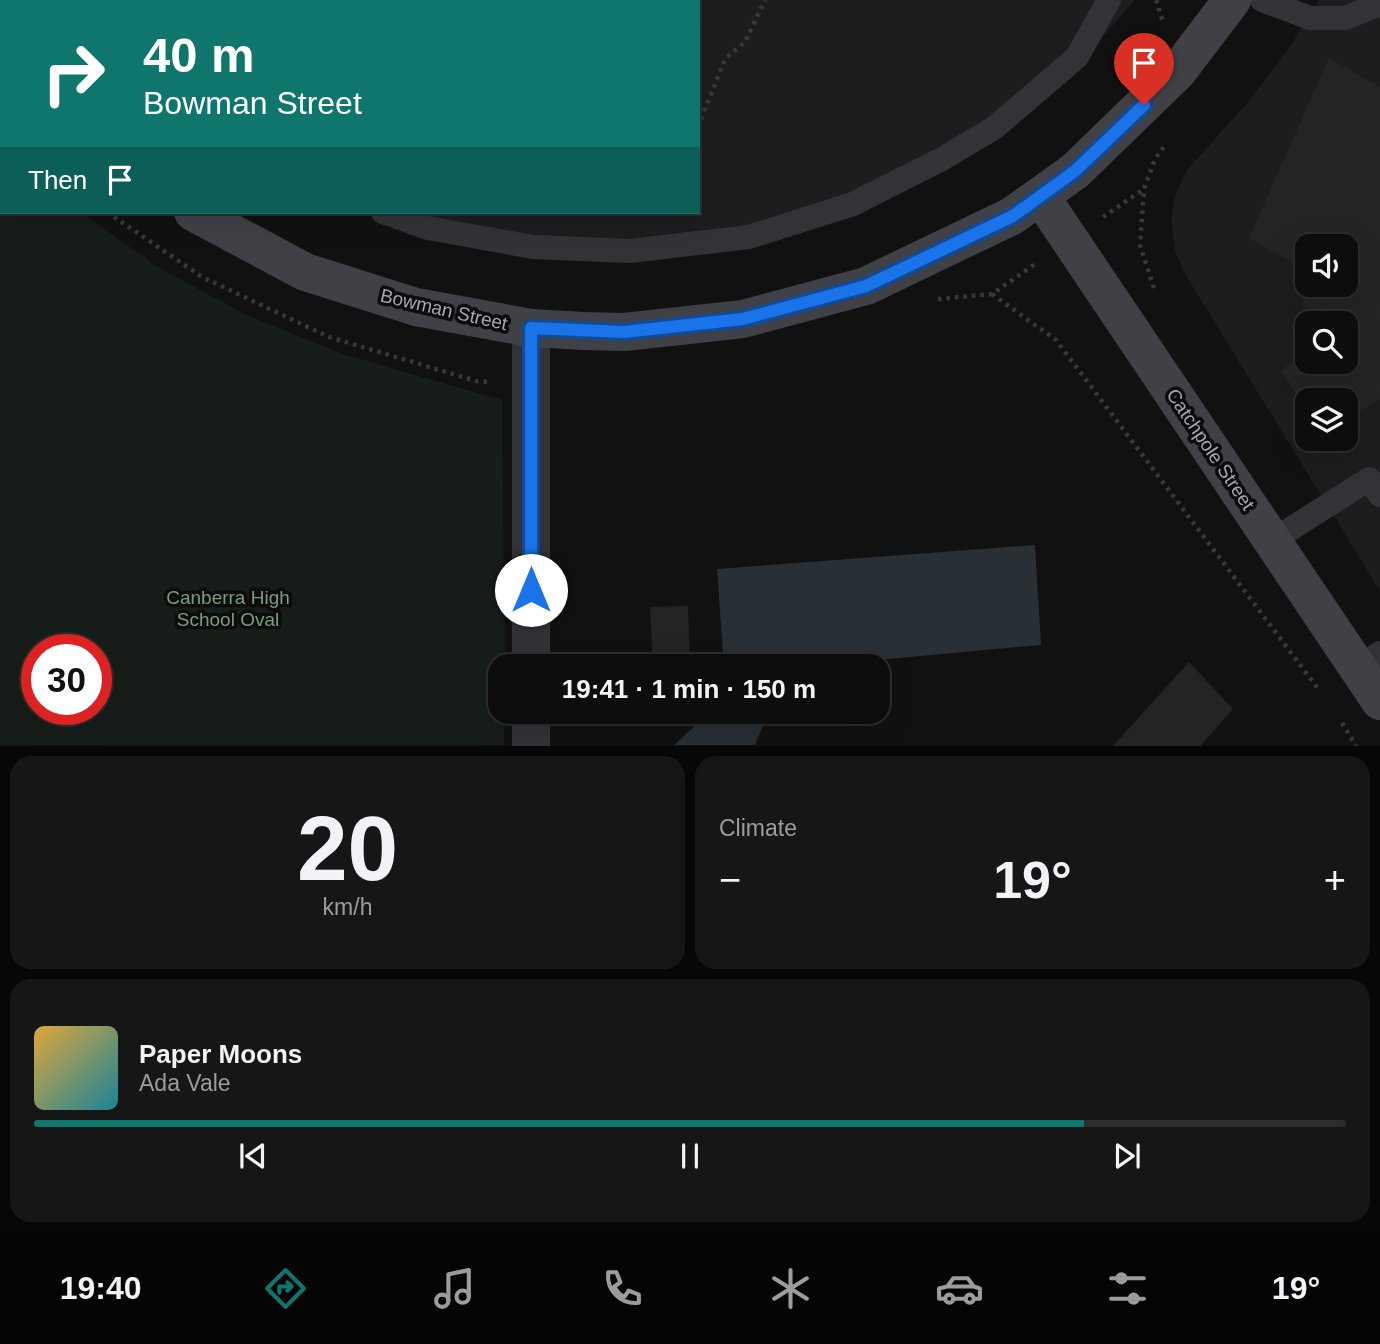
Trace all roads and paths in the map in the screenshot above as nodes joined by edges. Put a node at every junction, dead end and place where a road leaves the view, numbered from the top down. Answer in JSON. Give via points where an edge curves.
{"nodes":[{"id":1,"x":765,"y":0,"type":"edge"},
{"id":2,"x":1108,"y":0,"type":"edge"},
{"id":3,"x":1232,"y":0,"type":"edge"},
{"id":4,"x":1262,"y":0,"type":"edge"},
{"id":5,"x":1380,"y":4,"type":"edge"},
{"id":6,"x":700,"y":122,"type":"edge"},
{"id":7,"x":1170,"y":138,"type":"dead end"},
{"id":8,"x":1041,"y":197,"type":"junction"},
{"id":9,"x":196,"y":214,"type":"edge"},
{"id":10,"x":389,"y":214,"type":"edge"},
{"id":11,"x":1154,"y":290,"type":"dead end"},
{"id":12,"x":992,"y":294,"type":"dead end"},
{"id":13,"x":531,"y":328,"type":"junction"},
{"id":14,"x":1380,"y":495,"type":"edge"},
{"id":15,"x":1272,"y":541,"type":"junction"},
{"id":16,"x":531,"y":654,"type":"edge"},
{"id":17,"x":1369,"y":660,"type":"edge"},
{"id":18,"x":1327,"y":700,"type":"dead end"},
{"id":19,"x":1380,"y":701,"type":"edge"},
{"id":20,"x":1335,"y":712,"type":"dead end"},
{"id":21,"x":531,"y":724,"type":"edge"},
{"id":22,"x":531,"y":746,"type":"edge"},
{"id":23,"x":1356,"y":746,"type":"edge"}],
"edges":[{"from":1,"to":6,"type":"path","via":[[745,42],[725,59]]},
{"from":2,"to":10,"type":"lane","via":[[1077,57],[994,128],[853,204],[749,237],[630,250],[533,247],[428,228]]},
{"from":3,"to":8,"type":"street","name":"Bowman Street","via":[[1178,71],[1075,171]]},
{"from":4,"to":5,"type":"lane","via":[[1310,18],[1345,18]]},
{"from":7,"to":11,"type":"path","via":[[1154,159],[1144,189],[1140,245]]},
{"from":8,"to":13,"type":"street","name":"Bowman Street","via":[[1013,216],[866,286],[743,319],[624,332]]},
{"from":8,"to":15,"type":"street","name":"Catchpole Street"},
{"from":9,"to":13,"type":"street","name":"Bowman Street","via":[[305,272],[416,307]]},
{"from":12,"to":18,"type":"path","via":[[1056,340]]},
{"from":13,"to":16,"type":"street"},
{"from":14,"to":15,"type":"lane","via":[[1369,479]]},
{"from":15,"to":17,"type":"street","name":"Catchpole Street"},
{"from":17,"to":19,"type":"street","name":"Catchpole Street"},
{"from":20,"to":23,"type":"path"},
{"from":21,"to":22,"type":"street"}]}
